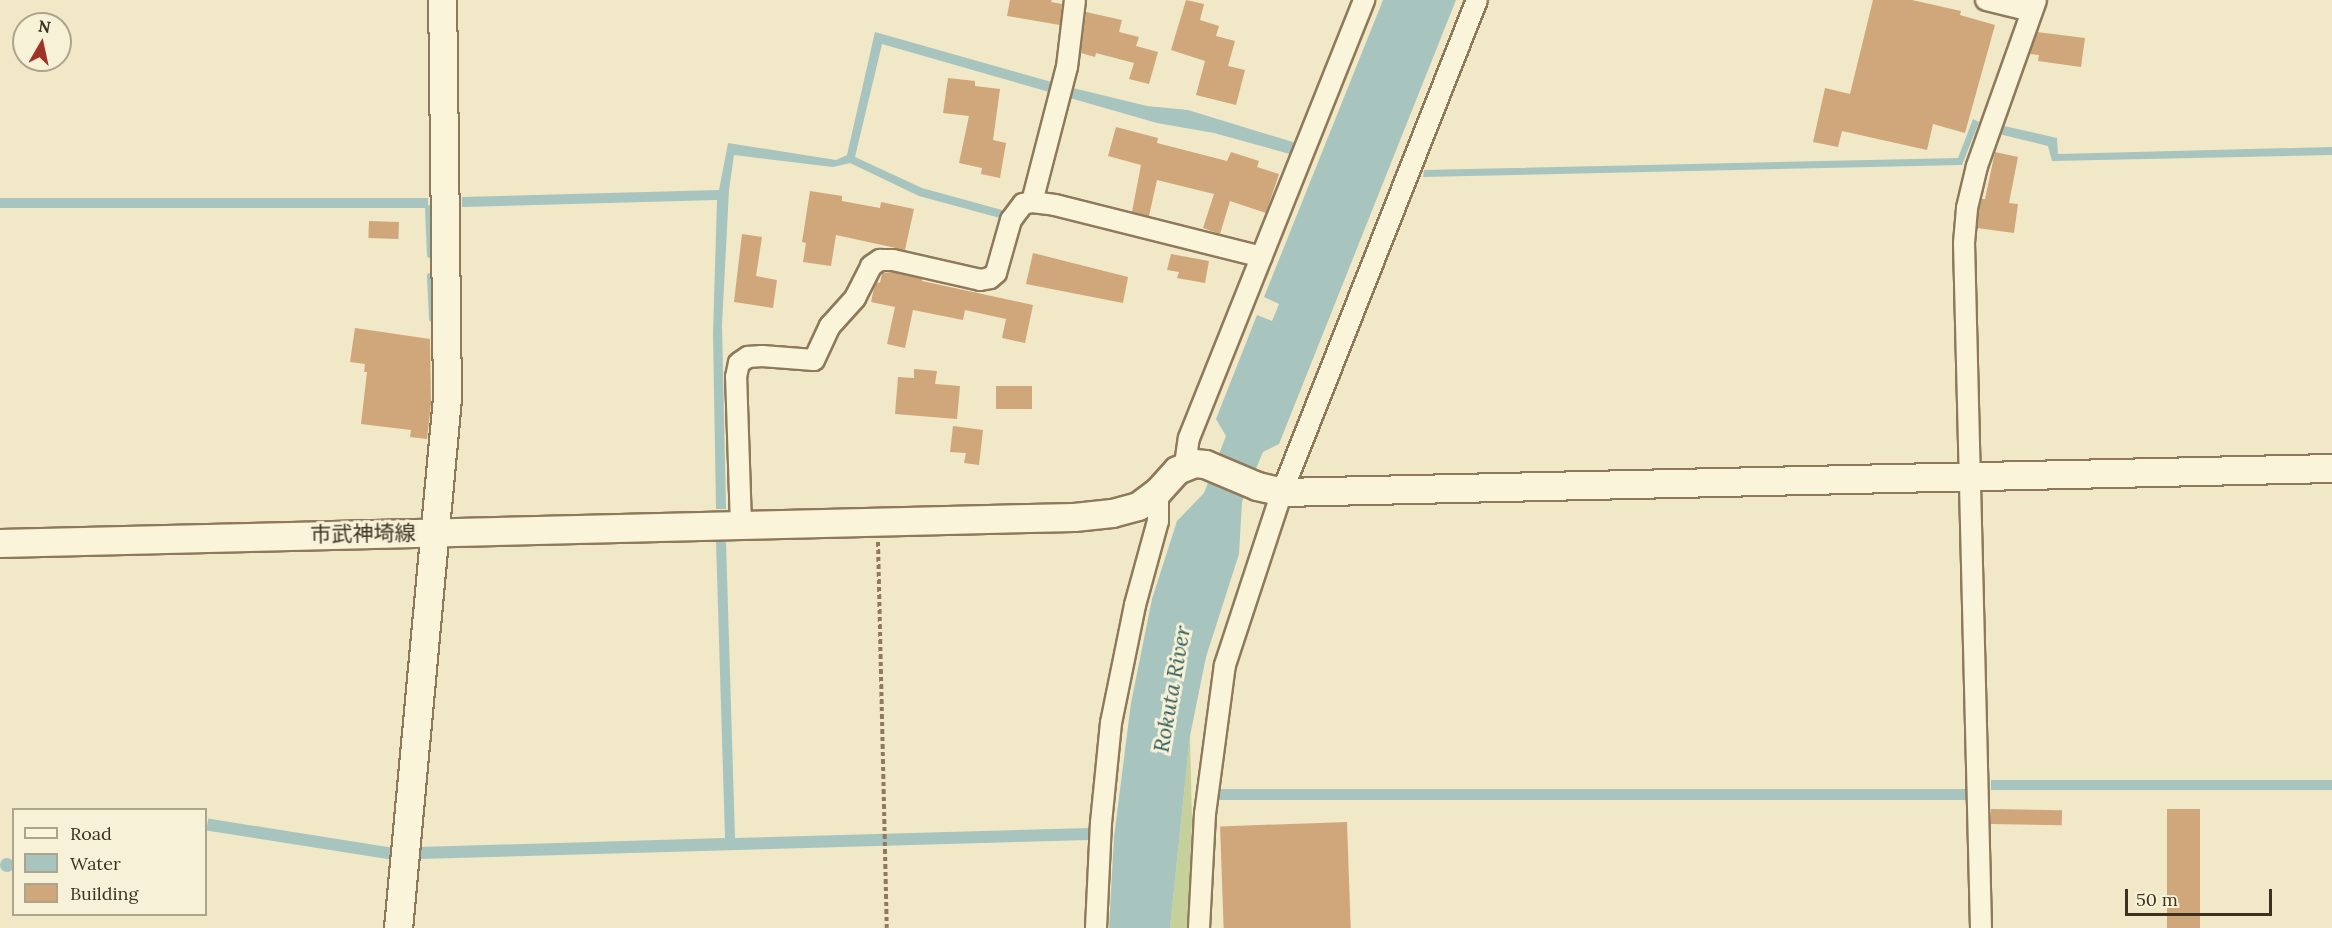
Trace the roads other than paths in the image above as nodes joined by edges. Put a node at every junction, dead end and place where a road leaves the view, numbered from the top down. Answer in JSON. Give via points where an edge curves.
{"nodes":[{"id":1,"x":442,"y":0,"type":"edge"},
{"id":2,"x":1075,"y":0,"type":"edge"},
{"id":3,"x":1364,"y":0,"type":"edge"},
{"id":4,"x":1477,"y":0,"type":"edge"},
{"id":5,"x":1986,"y":0,"type":"edge"},
{"id":6,"x":2033,"y":6,"type":"edge"},
{"id":7,"x":1032,"y":202,"type":"junction"},
{"id":8,"x":1262,"y":257,"type":"junction"},
{"id":9,"x":1195,"y":465,"type":"junction"},
{"id":10,"x":2332,"y":468,"type":"edge"},
{"id":11,"x":1971,"y":478,"type":"junction"},
{"id":12,"x":1270,"y":489,"type":"junction"},
{"id":13,"x":1158,"y":491,"type":"junction"},
{"id":14,"x":741,"y":525,"type":"junction"},
{"id":15,"x":437,"y":532,"type":"junction"},
{"id":16,"x":0,"y":543,"type":"edge"},
{"id":17,"x":398,"y":928,"type":"edge"},
{"id":18,"x":1096,"y":928,"type":"edge"},
{"id":19,"x":1199,"y":928,"type":"edge"},
{"id":20,"x":1981,"y":928,"type":"edge"}],
"edges":[{"from":1,"to":15,"type":"street","via":[[448,330]]},
{"from":2,"to":7,"type":"street","via":[[1064,80]]},
{"from":3,"to":8,"type":"street"},
{"from":4,"to":12,"type":"street"},
{"from":5,"to":6,"type":"street"},
{"from":6,"to":11,"type":"street","via":[[1977,166],[1967,208],[1964,243]]},
{"from":7,"to":8,"type":"street","via":[[1055,204]]},
{"from":7,"to":14,"type":"street","via":[[1023,204],[1011,220],[996,273],[990,278],[980,280],[880,260],[871,266],[855,298],[830,326],[814,360],[762,356],[748,357],[739,363],[736,377]]},
{"from":8,"to":9,"type":"street","via":[[1189,438]]},
{"from":9,"to":12,"type":"street"},
{"from":9,"to":13,"type":"street"},
{"from":10,"to":11,"type":"street"},
{"from":11,"to":12,"type":"street"},
{"from":11,"to":20,"type":"street"},
{"from":12,"to":19,"type":"street","via":[[1225,665],[1205,814]]},
{"from":13,"to":14,"type":"street","via":[[1138,506],[1074,517]]},
{"from":13,"to":18,"type":"street","via":[[1158,521],[1135,606],[1111,723]]},
{"from":14,"to":15,"type":"street"},
{"from":15,"to":16,"type":"street","name":"市武神埼線"},
{"from":15,"to":17,"type":"street","name":"市武神埼線"}]}
